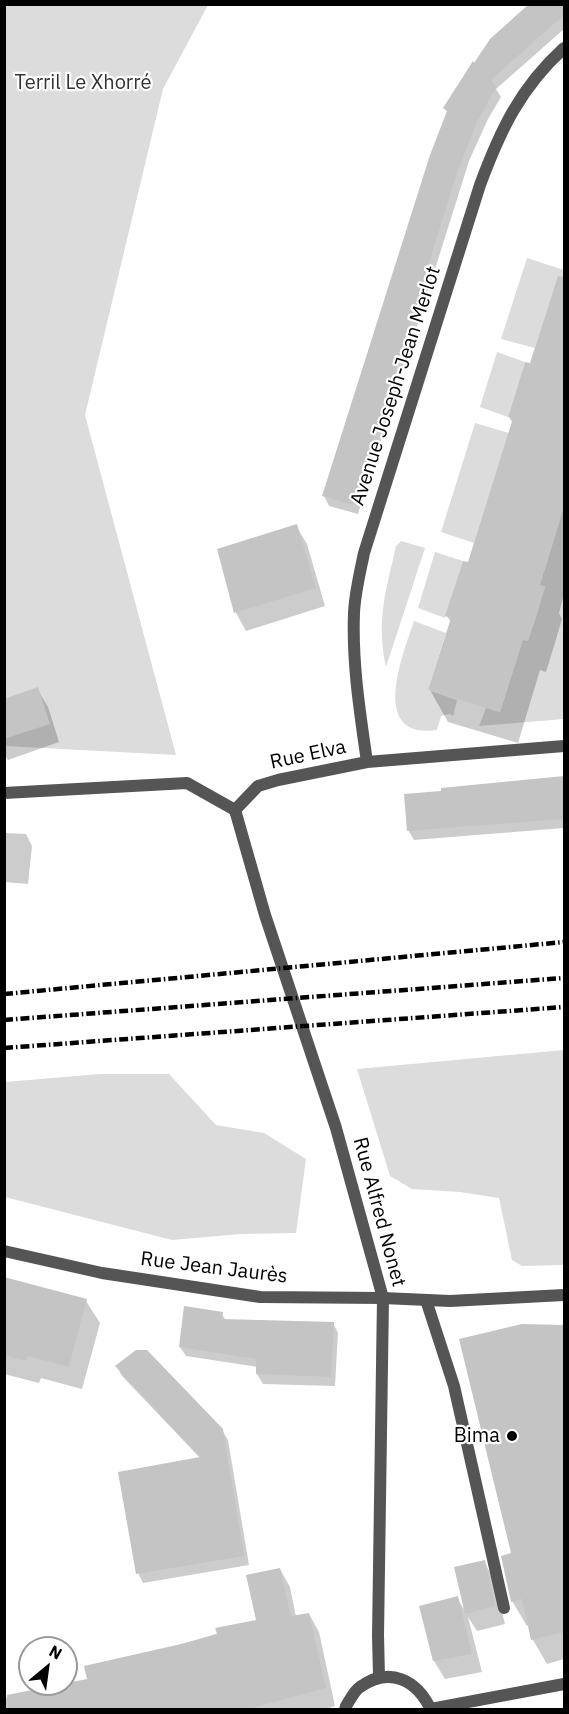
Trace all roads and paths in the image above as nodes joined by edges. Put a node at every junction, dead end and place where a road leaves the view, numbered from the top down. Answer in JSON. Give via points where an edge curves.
{"nodes":[{"id":1,"x":564,"y":48,"type":"edge"},
{"id":2,"x":564,"y":746,"type":"edge"},
{"id":3,"x":367,"y":762,"type":"junction"},
{"id":4,"x":4,"y":793,"type":"edge"},
{"id":5,"x":234,"y":810,"type":"junction"},
{"id":6,"x":4,"y":1251,"type":"edge"},
{"id":7,"x":564,"y":1295,"type":"edge"},
{"id":8,"x":382,"y":1298,"type":"junction"},
{"id":9,"x":426,"y":1300,"type":"junction"},
{"id":10,"x":504,"y":1608,"type":"dead end"},
{"id":11,"x":380,"y":1677,"type":"junction"},
{"id":12,"x":564,"y":1684,"type":"edge"},
{"id":13,"x":431,"y":1709,"type":"edge"},
{"id":14,"x":345,"y":1710,"type":"edge"}],
"edges":[{"from":1,"to":3,"type":"street","name":"Avenue Joseph-Jean Merlot","via":[[525,90],[494,147],[364,553],[357,586],[354,643]]},
{"from":2,"to":3,"type":"street","name":"Rue Elva"},
{"from":3,"to":5,"type":"street","name":"Rue Elva","via":[[258,786]]},
{"from":4,"to":5,"type":"street","via":[[187,783]]},
{"from":5,"to":8,"type":"street","name":"Rue Alfred Nonet","via":[[336,1128]]},
{"from":6,"to":8,"type":"street","name":"Rue Jean Jaurès","via":[[102,1273],[260,1297]]},
{"from":7,"to":9,"type":"street","name":"Rue Jean Jaurès"},
{"from":8,"to":9,"type":"street","name":"Rue Jean Jaurès"},
{"from":8,"to":11,"type":"street","name":"Rue Alfred Nonet"},
{"from":9,"to":10,"type":"street","via":[[454,1386]]},
{"from":11,"to":13,"type":"street","via":[[402,1678],[420,1690]]},
{"from":11,"to":14,"type":"street","via":[[358,1687]]},
{"from":12,"to":13,"type":"street"}]}
